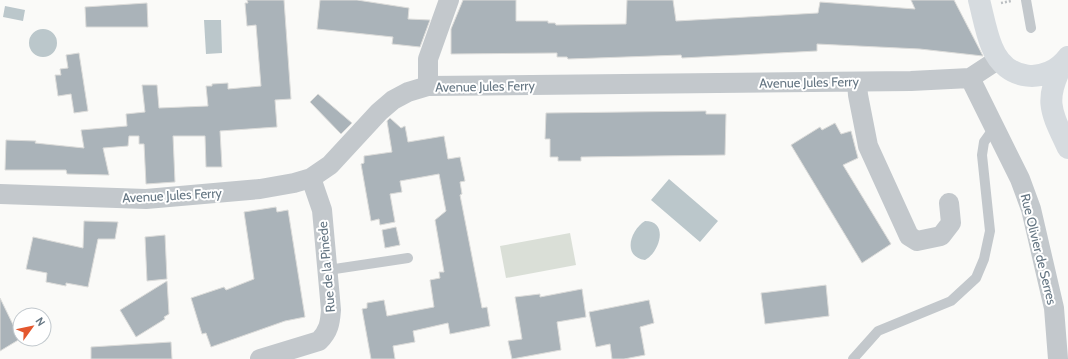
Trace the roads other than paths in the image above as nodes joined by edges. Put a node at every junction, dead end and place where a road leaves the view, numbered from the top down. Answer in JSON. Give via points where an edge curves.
{"nodes":[{"id":1,"x":978,"y":0,"type":"edge"},
{"id":2,"x":1026,"y":0,"type":"edge"},
{"id":3,"x":446,"y":7,"type":"edge"},
{"id":4,"x":1031,"y":28,"type":"dead end"},
{"id":5,"x":999,"y":59,"type":"junction"},
{"id":6,"x":1065,"y":61,"type":"edge"},
{"id":7,"x":1022,"y":76,"type":"junction"},
{"id":8,"x":970,"y":78,"type":"junction"},
{"id":9,"x":857,"y":82,"type":"junction"},
{"id":10,"x":428,"y":86,"type":"junction"},
{"id":11,"x":1050,"y":107,"type":"junction"},
{"id":12,"x":994,"y":128,"type":"junction"},
{"id":13,"x":1068,"y":148,"type":"edge"},
{"id":14,"x":311,"y":178,"type":"junction"},
{"id":15,"x":0,"y":194,"type":"edge"},
{"id":16,"x":949,"y":203,"type":"dead end"},
{"id":17,"x":408,"y":258,"type":"dead end"},
{"id":18,"x":328,"y":270,"type":"junction"},
{"id":19,"x":260,"y":359,"type":"edge"},
{"id":20,"x":853,"y":359,"type":"edge"},
{"id":21,"x":1058,"y":359,"type":"edge"}],
"edges":[{"from":1,"to":5,"type":"main road","via":[[992,48]]},
{"from":2,"to":4,"type":"lane"},
{"from":3,"to":10,"type":"street","via":[[428,59]]},
{"from":5,"to":7,"type":"main road"},
{"from":5,"to":8,"type":"street"},
{"from":6,"to":7,"type":"main road","via":[[1049,73],[1037,77]]},
{"from":6,"to":11,"type":"main road","via":[[1052,91]]},
{"from":7,"to":11,"type":"main road"},
{"from":8,"to":9,"type":"street","name":"Avenue Jules Ferry"},
{"from":8,"to":12,"type":"street","name":"Rue Olivier de Serres"},
{"from":9,"to":10,"type":"street","name":"Avenue Jules Ferry"},
{"from":9,"to":16,"type":"street","via":[[868,146],[909,236],[917,241],[941,236],[951,223]]},
{"from":10,"to":14,"type":"street","name":"Avenue Jules Ferry","via":[[393,100],[330,165]]},
{"from":11,"to":13,"type":"main road"},
{"from":12,"to":20,"type":"lane","via":[[984,142],[982,155],[990,231],[984,259],[976,278],[951,301],[878,331]]},
{"from":12,"to":21,"type":"street","name":"Rue Olivier de Serres","via":[[1020,179],[1031,209],[1054,308]]},
{"from":14,"to":15,"type":"street","name":"Avenue Jules Ferry","via":[[260,189],[146,199]]},
{"from":14,"to":18,"type":"street","name":"Rue de la Pinède","via":[[322,210]]},
{"from":17,"to":18,"type":"lane"},
{"from":18,"to":19,"type":"street","name":"Rue de la Pinède","via":[[331,310],[326,333],[319,341]]}]}
